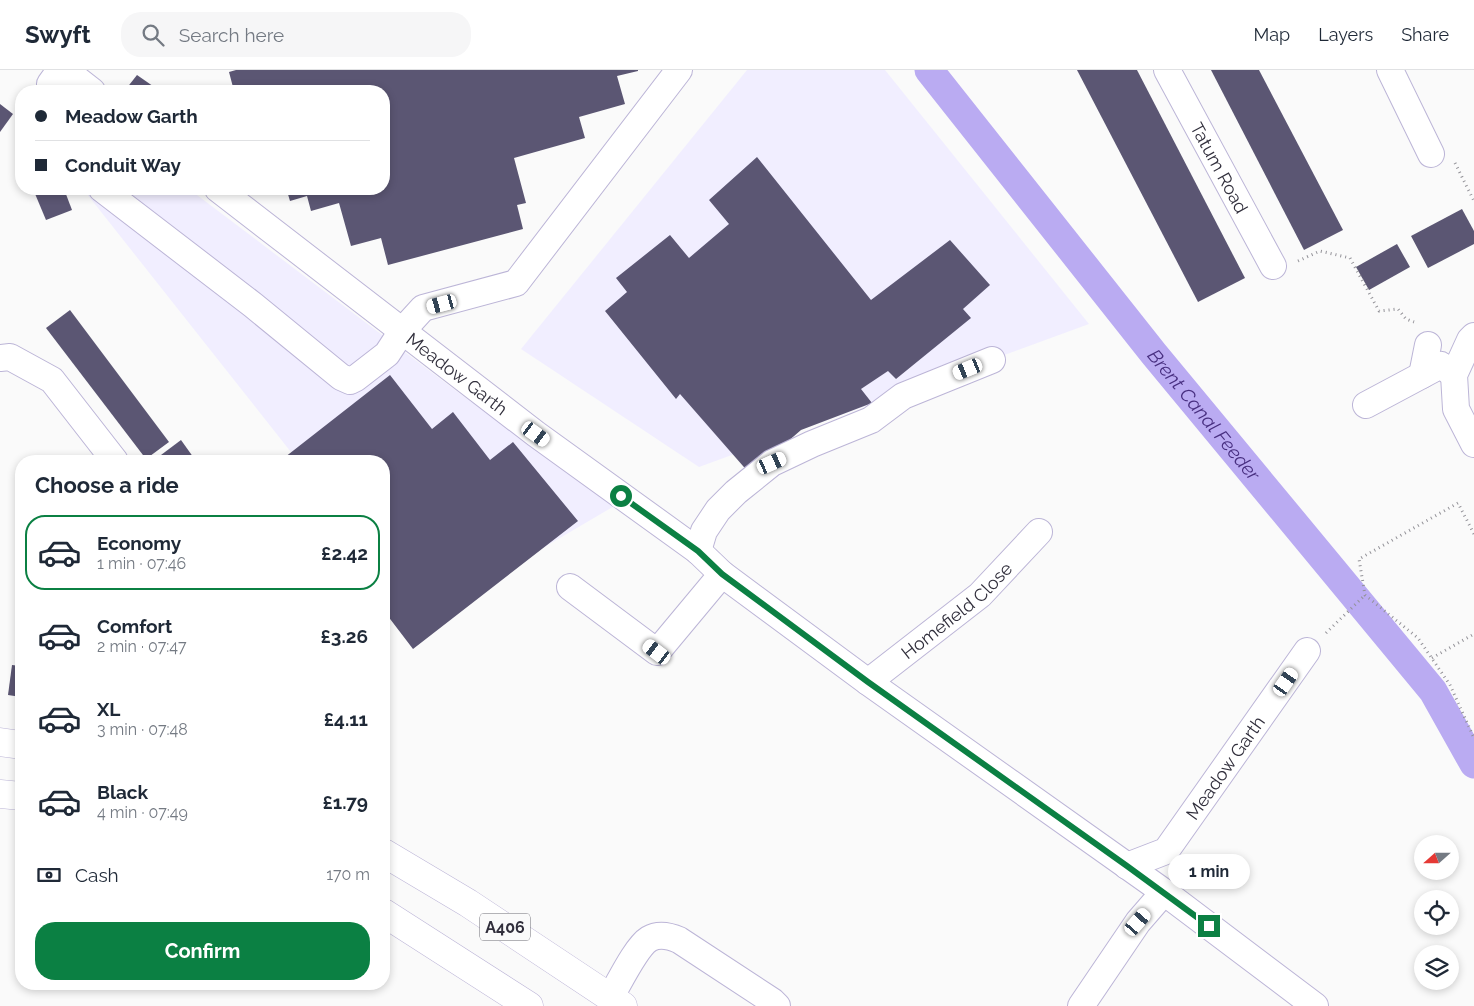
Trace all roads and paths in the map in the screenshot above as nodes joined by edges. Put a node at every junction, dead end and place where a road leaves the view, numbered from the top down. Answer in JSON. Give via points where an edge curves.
{"nodes":[{"id":1,"x":60,"y":70,"type":"edge"},
{"id":2,"x":65,"y":70,"type":"edge"},
{"id":3,"x":679,"y":70,"type":"edge"},
{"id":4,"x":1167,"y":70,"type":"edge"},
{"id":5,"x":1390,"y":70,"type":"edge"},
{"id":6,"x":50,"y":85,"type":"edge"},
{"id":7,"x":84,"y":85,"type":"edge"},
{"id":8,"x":1443,"y":158,"type":"joint"},
{"id":9,"x":110,"y":195,"type":"edge"},
{"id":10,"x":226,"y":195,"type":"edge"},
{"id":11,"x":1474,"y":201,"type":"edge"},
{"id":12,"x":1283,"y":265,"type":"joint"},
{"id":13,"x":1415,"y":322,"type":"dead end"},
{"id":14,"x":402,"y":331,"type":"junction"},
{"id":15,"x":1474,"y":336,"type":"edge"},
{"id":16,"x":1428,"y":345,"type":"dead end"},
{"id":17,"x":0,"y":358,"type":"edge"},
{"id":18,"x":992,"y":360,"type":"dead end"},
{"id":19,"x":1422,"y":375,"type":"junction"},
{"id":20,"x":1454,"y":375,"type":"junction"},
{"id":21,"x":1366,"y":405,"type":"dead end"},
{"id":22,"x":1474,"y":444,"type":"edge"},
{"id":23,"x":111,"y":455,"type":"edge"},
{"id":24,"x":1039,"y":532,"type":"dead end"},
{"id":25,"x":1474,"y":534,"type":"edge"},
{"id":26,"x":698,"y":551,"type":"junction"},
{"id":27,"x":722,"y":574,"type":"junction"},
{"id":28,"x":570,"y":586,"type":"dead end"},
{"id":29,"x":1365,"y":595,"type":"junction"},
{"id":30,"x":1345,"y":614,"type":"dead end"},
{"id":31,"x":1474,"y":634,"type":"edge"},
{"id":32,"x":1307,"y":651,"type":"dead end"},
{"id":33,"x":1432,"y":658,"type":"junction"},
{"id":34,"x":868,"y":682,"type":"junction"},
{"id":35,"x":1474,"y":738,"type":"edge"},
{"id":36,"x":0,"y":742,"type":"edge"},
{"id":37,"x":15,"y":744,"type":"edge"},
{"id":38,"x":0,"y":794,"type":"edge"},
{"id":39,"x":15,"y":795,"type":"edge"},
{"id":40,"x":390,"y":857,"type":"edge"},
{"id":41,"x":1127,"y":866,"type":"junction"},
{"id":42,"x":1164,"y":892,"type":"junction"},
{"id":43,"x":390,"y":917,"type":"edge"},
{"id":44,"x":616,"y":1002,"type":"edge"},
{"id":45,"x":529,"y":1006,"type":"edge"},
{"id":46,"x":777,"y":1006,"type":"edge"},
{"id":47,"x":1081,"y":1006,"type":"edge"},
{"id":48,"x":1315,"y":1006,"type":"edge"}],
"edges":[{"from":1,"to":6,"type":"street"},
{"from":2,"to":7,"type":"street"},
{"from":3,"to":14,"type":"street","via":[[516,283],[423,308]]},
{"from":4,"to":12,"type":"street","name":"Tatum Road"},
{"from":5,"to":8,"type":"street"},
{"from":8,"to":11,"type":"path"},
{"from":9,"to":14,"type":"street","via":[[253,304],[341,377],[350,381],[356,378],[387,354]]},
{"from":10,"to":14,"type":"street","name":"Meadow Garth"},
{"from":12,"to":13,"type":"path","via":[[1320,251],[1350,258],[1379,311],[1398,309],[1406,319]]},
{"from":14,"to":26,"type":"street","name":"Meadow Garth"},
{"from":15,"to":20,"type":"street"},
{"from":16,"to":19,"type":"street"},
{"from":17,"to":23,"type":"street","via":[[10,357],[52,380]]},
{"from":18,"to":26,"type":"street","via":[[903,396],[870,420],[772,463],[722,506],[704,532]]},
{"from":19,"to":20,"type":"street","via":[[1441,365]]},
{"from":19,"to":21,"type":"street"},
{"from":20,"to":22,"type":"street","via":[[1456,409]]},
{"from":24,"to":34,"type":"street","name":"Homefield Close","via":[[980,595]]},
{"from":25,"to":29,"type":"path","via":[[1458,503],[1358,558]]},
{"from":26,"to":27,"type":"street","name":"Meadow Garth"},
{"from":27,"to":28,"type":"street","via":[[657,652]]},
{"from":27,"to":34,"type":"street","name":"Meadow Garth"},
{"from":29,"to":30,"type":"path"},
{"from":29,"to":33,"type":"path","via":[[1418,638]]},
{"from":31,"to":33,"type":"path"},
{"from":32,"to":41,"type":"street","name":"Meadow Garth","via":[[1166,851]]},
{"from":33,"to":35,"type":"path","via":[[1450,685]]},
{"from":34,"to":41,"type":"street","name":"Meadow Garth"},
{"from":36,"to":37,"type":"highway"},
{"from":38,"to":39,"type":"highway"},
{"from":40,"to":44,"type":"highway","number":"A406","via":[[468,903]]},
{"from":41,"to":42,"type":"street","name":"Meadow Garth"},
{"from":42,"to":47,"type":"street","via":[[1138,922]]},
{"from":42,"to":48,"type":"street","name":"Meadow Garth"},
{"from":43,"to":45,"type":"highway"},
{"from":44,"to":46,"type":"street","via":[[639,949],[650,938],[666,935],[680,940]]}]}
